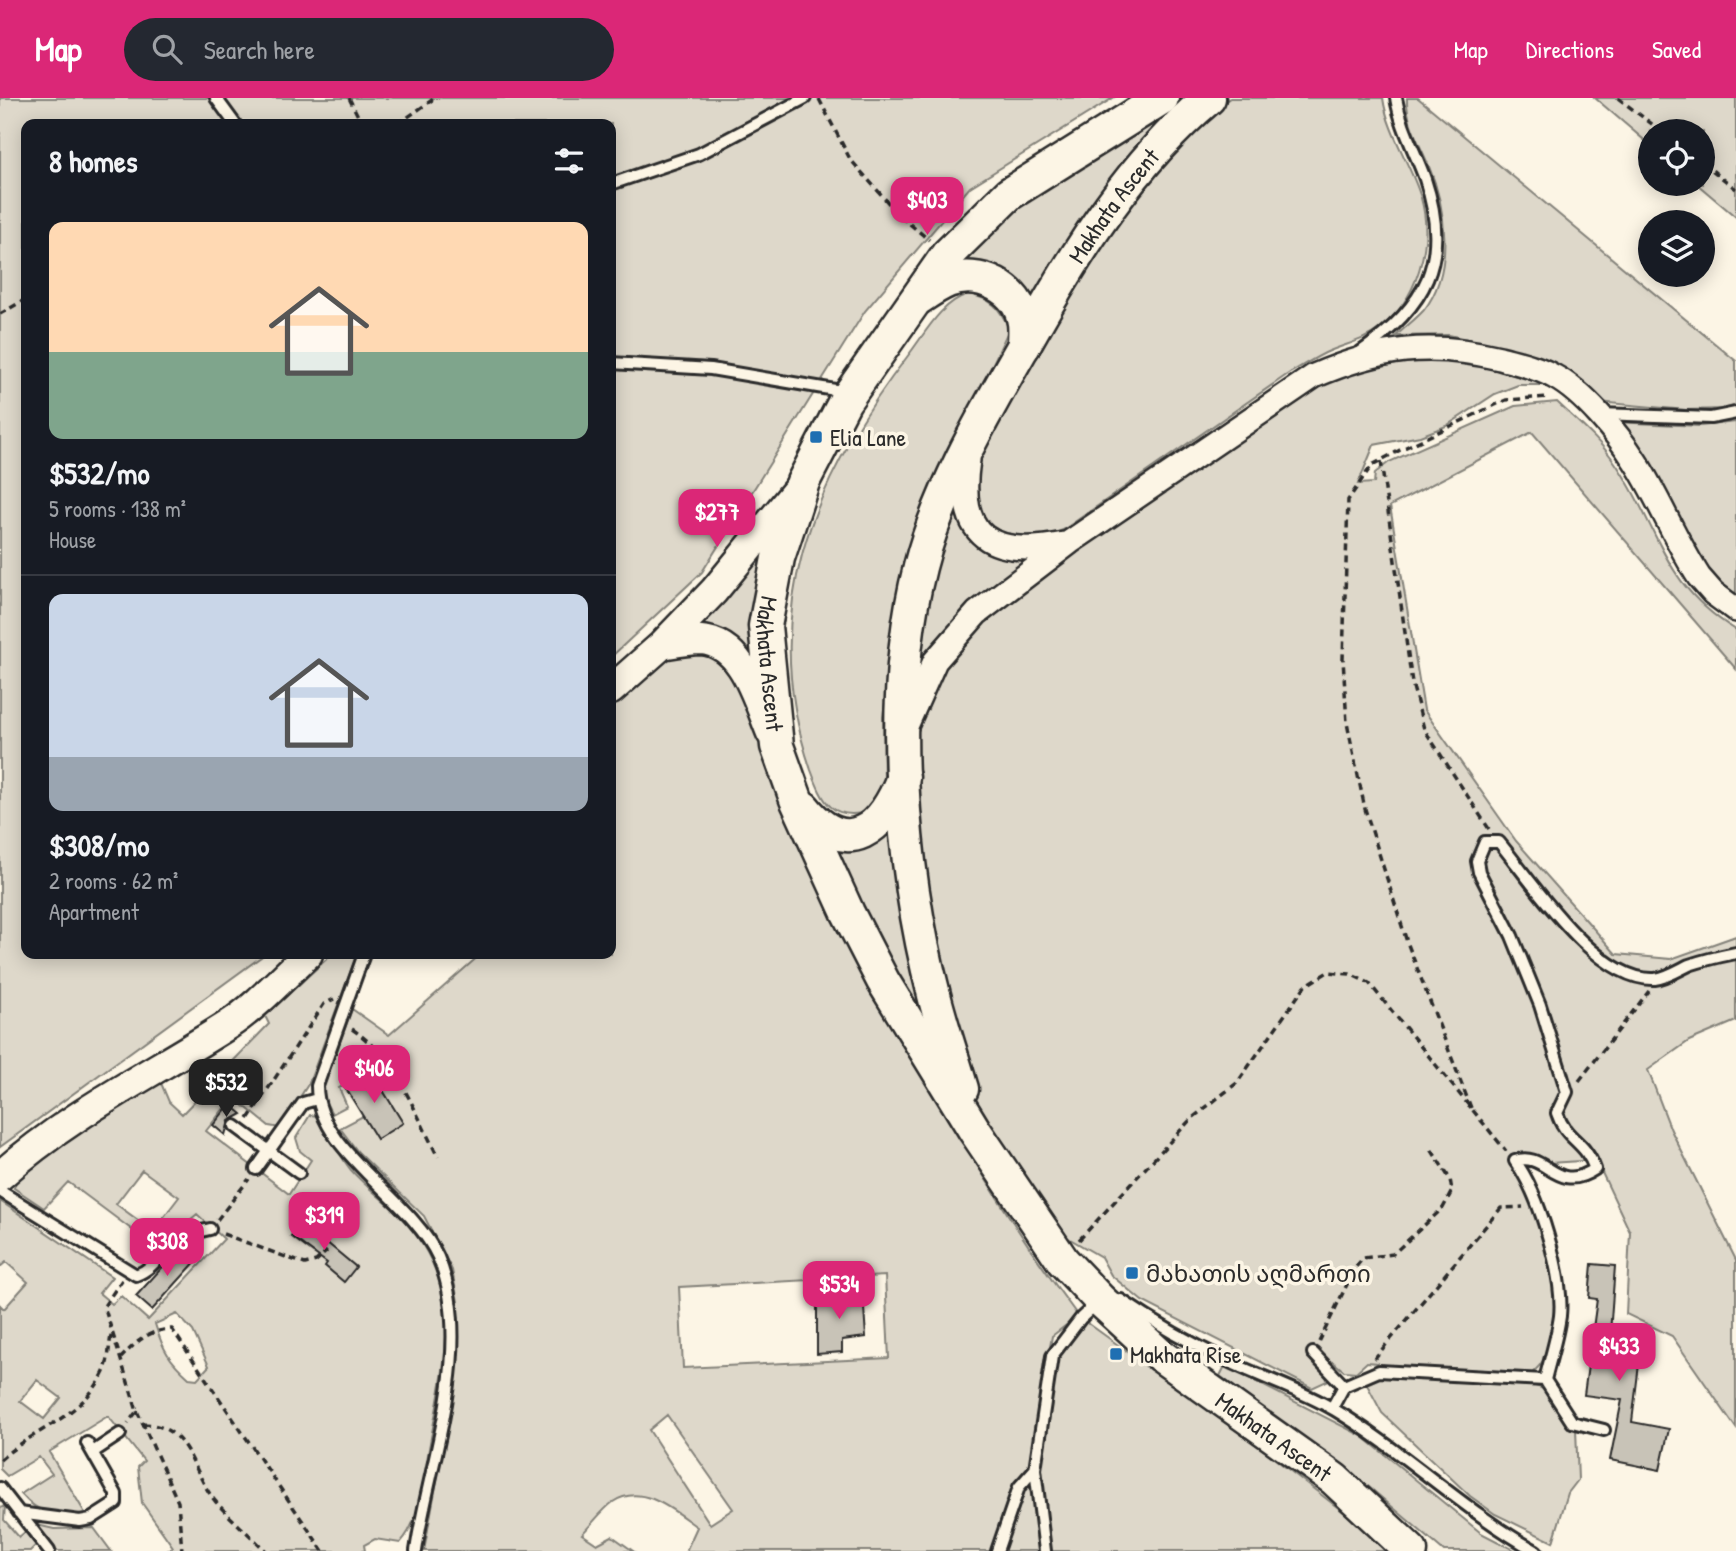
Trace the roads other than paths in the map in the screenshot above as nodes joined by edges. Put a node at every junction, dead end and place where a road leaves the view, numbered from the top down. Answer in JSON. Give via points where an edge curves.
{"nodes":[{"id":1,"x":216,"y":98,"type":"edge"},
{"id":2,"x":805,"y":98,"type":"edge"},
{"id":3,"x":1162,"y":98,"type":"edge"},
{"id":4,"x":1209,"y":98,"type":"edge"},
{"id":5,"x":1396,"y":98,"type":"edge"},
{"id":6,"x":787,"y":102,"type":"edge"},
{"id":7,"x":231,"y":119,"type":"edge"},
{"id":8,"x":616,"y":182,"type":"edge"},
{"id":9,"x":916,"y":299,"type":"junction"},
{"id":10,"x":1024,"y":346,"type":"junction"},
{"id":11,"x":1346,"y":362,"type":"junction"},
{"id":12,"x":616,"y":363,"type":"edge"},
{"id":13,"x":851,"y":392,"type":"junction"},
{"id":14,"x":1736,"y":413,"type":"edge"},
{"id":15,"x":1597,"y":415,"type":"junction"},
{"id":16,"x":970,"y":446,"type":"junction"},
{"id":17,"x":803,"y":482,"type":"junction"},
{"id":18,"x":1070,"y":542,"type":"junction"},
{"id":19,"x":1736,"y":610,"type":"edge"},
{"id":20,"x":662,"y":645,"type":"junction"},
{"id":21,"x":616,"y":686,"type":"edge"},
{"id":22,"x":903,"y":735,"type":"junction"},
{"id":23,"x":777,"y":746,"type":"junction"},
{"id":24,"x":903,"y":777,"type":"junction"},
{"id":25,"x":796,"y":799,"type":"junction"},
{"id":26,"x":1736,"y":953,"type":"edge"},
{"id":27,"x":302,"y":959,"type":"edge"},
{"id":28,"x":362,"y":959,"type":"edge"},
{"id":29,"x":317,"y":1099,"type":"junction"},
{"id":30,"x":238,"y":1128,"type":"road end"},
{"id":31,"x":975,"y":1131,"type":"junction"},
{"id":32,"x":269,"y":1151,"type":"junction"},
{"id":33,"x":256,"y":1169,"type":"road end"},
{"id":34,"x":299,"y":1173,"type":"dead end"},
{"id":35,"x":0,"y":1176,"type":"edge"},
{"id":36,"x":0,"y":1191,"type":"edge"},
{"id":37,"x":210,"y":1229,"type":"road end"},
{"id":38,"x":1063,"y":1261,"type":"junction"},
{"id":39,"x":1100,"y":1300,"type":"junction"},
{"id":40,"x":1313,"y":1353,"type":"road end"},
{"id":41,"x":1545,"y":1380,"type":"junction"},
{"id":42,"x":1344,"y":1386,"type":"junction"},
{"id":43,"x":1332,"y":1408,"type":"junction"},
{"id":44,"x":1604,"y":1430,"type":"dead end"},
{"id":45,"x":120,"y":1434,"type":"road end"},
{"id":46,"x":1035,"y":1469,"type":"junction"},
{"id":47,"x":0,"y":1488,"type":"edge"},
{"id":48,"x":19,"y":1513,"type":"junction"},
{"id":49,"x":49,"y":1551,"type":"edge"},
{"id":50,"x":416,"y":1551,"type":"edge"},
{"id":51,"x":997,"y":1551,"type":"edge"},
{"id":52,"x":1045,"y":1551,"type":"edge"},
{"id":53,"x":1411,"y":1551,"type":"edge"},
{"id":54,"x":1536,"y":1551,"type":"edge"}],
"edges":[{"from":1,"to":7,"type":"lane"},
{"from":2,"to":6,"type":"lane"},
{"from":3,"to":9,"type":"main road","name":"Makhata Ascent","via":[[1009,194],[947,255]]},
{"from":4,"to":10,"type":"main road","name":"Makhata Ascent","via":[[1178,125],[1112,202]]},
{"from":5,"to":11,"type":"lane","via":[[1404,132],[1432,201],[1436,227],[1431,270],[1415,305],[1387,334]]},
{"from":6,"to":8,"type":"lane","via":[[699,154]]},
{"from":9,"to":10,"type":"main road","via":[[948,281],[972,277],[995,283],[1015,299],[1024,322]]},
{"from":9,"to":13,"type":"main road","name":"Makhata Ascent"},
{"from":10,"to":16,"type":"main road","name":"Makhata Ascent"},
{"from":11,"to":15,"type":"street","via":[[1395,349],[1440,348],[1526,365],[1554,376]]},
{"from":11,"to":18,"type":"street","via":[[1280,397]]},
{"from":12,"to":13,"type":"lane","via":[[711,369]]},
{"from":13,"to":17,"type":"main road","name":"Makhata Ascent"},
{"from":14,"to":15,"type":"lane","via":[[1711,418]]},
{"from":15,"to":19,"type":"street","via":[[1633,458],[1699,577]]},
{"from":16,"to":18,"type":"street","via":[[967,509],[979,533],[1002,547],[1029,551]]},
{"from":16,"to":22,"type":"main road","name":"Makhata Ascent","via":[[941,506],[920,566],[908,625]]},
{"from":17,"to":20,"type":"street","via":[[714,591]]},
{"from":17,"to":23,"type":"main road","name":"Makhata Ascent","via":[[778,558],[765,626]]},
{"from":18,"to":22,"type":"street","via":[[996,597],[954,636],[926,678]]},
{"from":20,"to":21,"type":"street"},
{"from":20,"to":23,"type":"street","via":[[702,640],[732,654]]},
{"from":22,"to":24,"type":"main road","name":"Makhata Ascent"},
{"from":23,"to":25,"type":"main road","name":"Makhata Ascent"},
{"from":24,"to":25,"type":"main road","via":[[893,805],[879,822],[843,836],[820,827]]},
{"from":24,"to":31,"type":"main road","name":"Makhata Ascent","via":[[919,920],[933,995]]},
{"from":25,"to":31,"type":"main road","name":"Makhata Ascent","via":[[883,981]]},
{"from":26,"to":41,"type":"lane","via":[[1659,979],[1639,979],[1612,966],[1576,934],[1499,842],[1485,842],[1481,848],[1479,872],[1540,1004],[1567,1092],[1557,1113],[1562,1127],[1588,1150],[1595,1169],[1583,1177],[1555,1176],[1537,1161],[1515,1161],[1538,1208],[1560,1307]]},
{"from":27,"to":35,"type":"street","via":[[231,1023],[84,1110]]},
{"from":28,"to":29,"type":"lane","via":[[317,1086]]},
{"from":29,"to":32,"type":"lane","via":[[303,1103]]},
{"from":29,"to":50,"type":"lane","via":[[348,1154],[425,1232],[447,1287],[452,1310],[450,1367]]},
{"from":30,"to":32,"type":"lane"},
{"from":31,"to":38,"type":"main road","name":"Makhata Ascent"},
{"from":32,"to":33,"type":"lane"},
{"from":32,"to":34,"type":"lane"},
{"from":36,"to":37,"type":"lane","via":[[136,1275],[146,1272],[174,1242]]},
{"from":38,"to":39,"type":"main road","name":"Makhata Ascent"},
{"from":38,"to":43,"type":"lane","via":[[1149,1319],[1229,1362]]},
{"from":39,"to":46,"type":"lane","via":[[1052,1356]]},
{"from":39,"to":53,"type":"main road","name":"Makhata Ascent","via":[[1161,1356],[1334,1479]]},
{"from":40,"to":42,"type":"lane"},
{"from":41,"to":42,"type":"lane","via":[[1379,1371]]},
{"from":41,"to":44,"type":"lane","via":[[1572,1422]]},
{"from":42,"to":43,"type":"lane"},
{"from":43,"to":54,"type":"lane","via":[[1390,1445],[1498,1531]]},
{"from":45,"to":48,"type":"lane","via":[[90,1447],[117,1494],[116,1503],[80,1521]]},
{"from":46,"to":51,"type":"lane","via":[[1019,1487]]},
{"from":46,"to":52,"type":"lane"},
{"from":47,"to":48,"type":"lane"},
{"from":48,"to":49,"type":"lane"}]}
